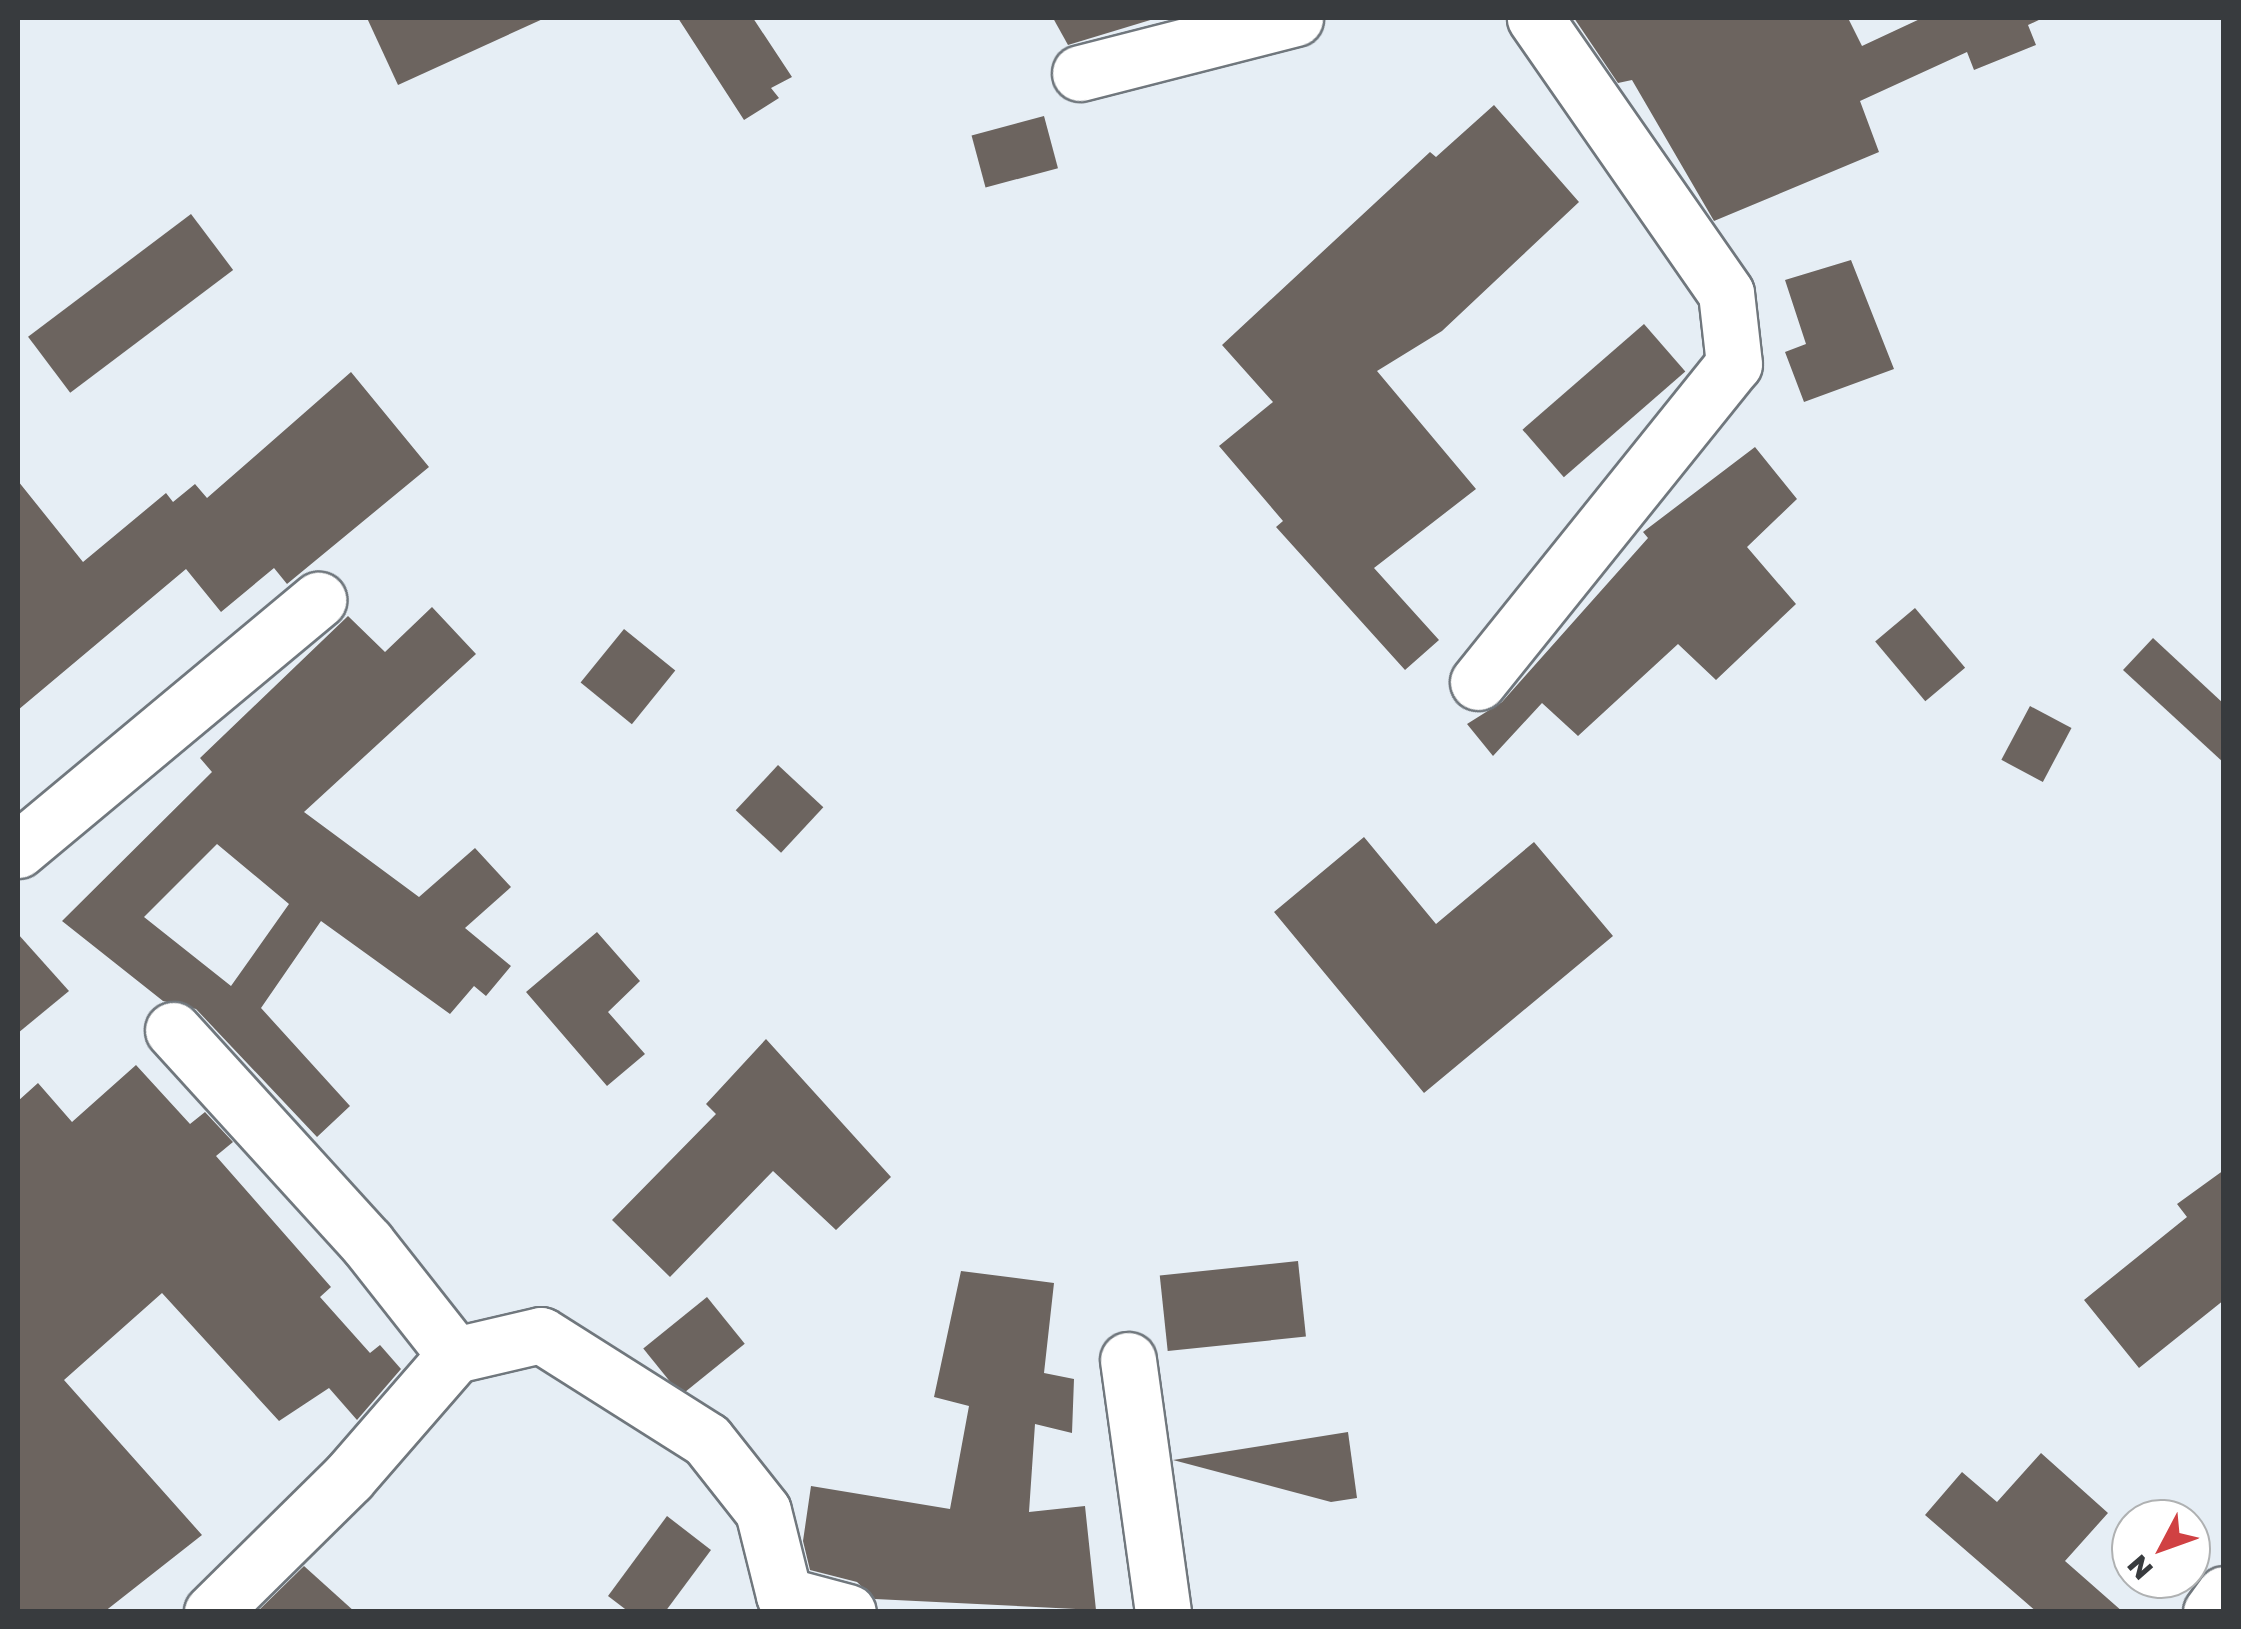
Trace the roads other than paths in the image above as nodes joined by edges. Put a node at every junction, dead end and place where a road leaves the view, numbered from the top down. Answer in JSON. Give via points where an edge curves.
{"nodes":[{"id":1,"x":1294,"y":18,"type":"edge"},
{"id":2,"x":1535,"y":18,"type":"edge"},
{"id":3,"x":1080,"y":73,"type":"dead end"},
{"id":4,"x":318,"y":600,"type":"dead end"},
{"id":5,"x":1478,"y":682,"type":"dead end"},
{"id":6,"x":22,"y":838,"type":"edge"},
{"id":7,"x":173,"y":1030,"type":"dead end"},
{"id":8,"x":455,"y":1355,"type":"junction"},
{"id":9,"x":1128,"y":1360,"type":"dead end"},
{"id":10,"x":2224,"y":1594,"type":"edge"},
{"id":11,"x":212,"y":1612,"type":"edge"},
{"id":12,"x":848,"y":1612,"type":"edge"},
{"id":13,"x":1163,"y":1612,"type":"edge"},
{"id":14,"x":2211,"y":1612,"type":"edge"}],
"edges":[{"from":1,"to":3,"type":"street"},
{"from":2,"to":5,"type":"street","via":[[1726,293],[1734,364]]},
{"from":4,"to":6,"type":"street"},
{"from":7,"to":8,"type":"street"},
{"from":8,"to":11,"type":"street","via":[[348,1478]]},
{"from":8,"to":12,"type":"street","via":[[541,1335],[650,1398],[739,1472],[763,1512],[784,1595]]},
{"from":9,"to":13,"type":"street"},
{"from":10,"to":14,"type":"street"}]}
